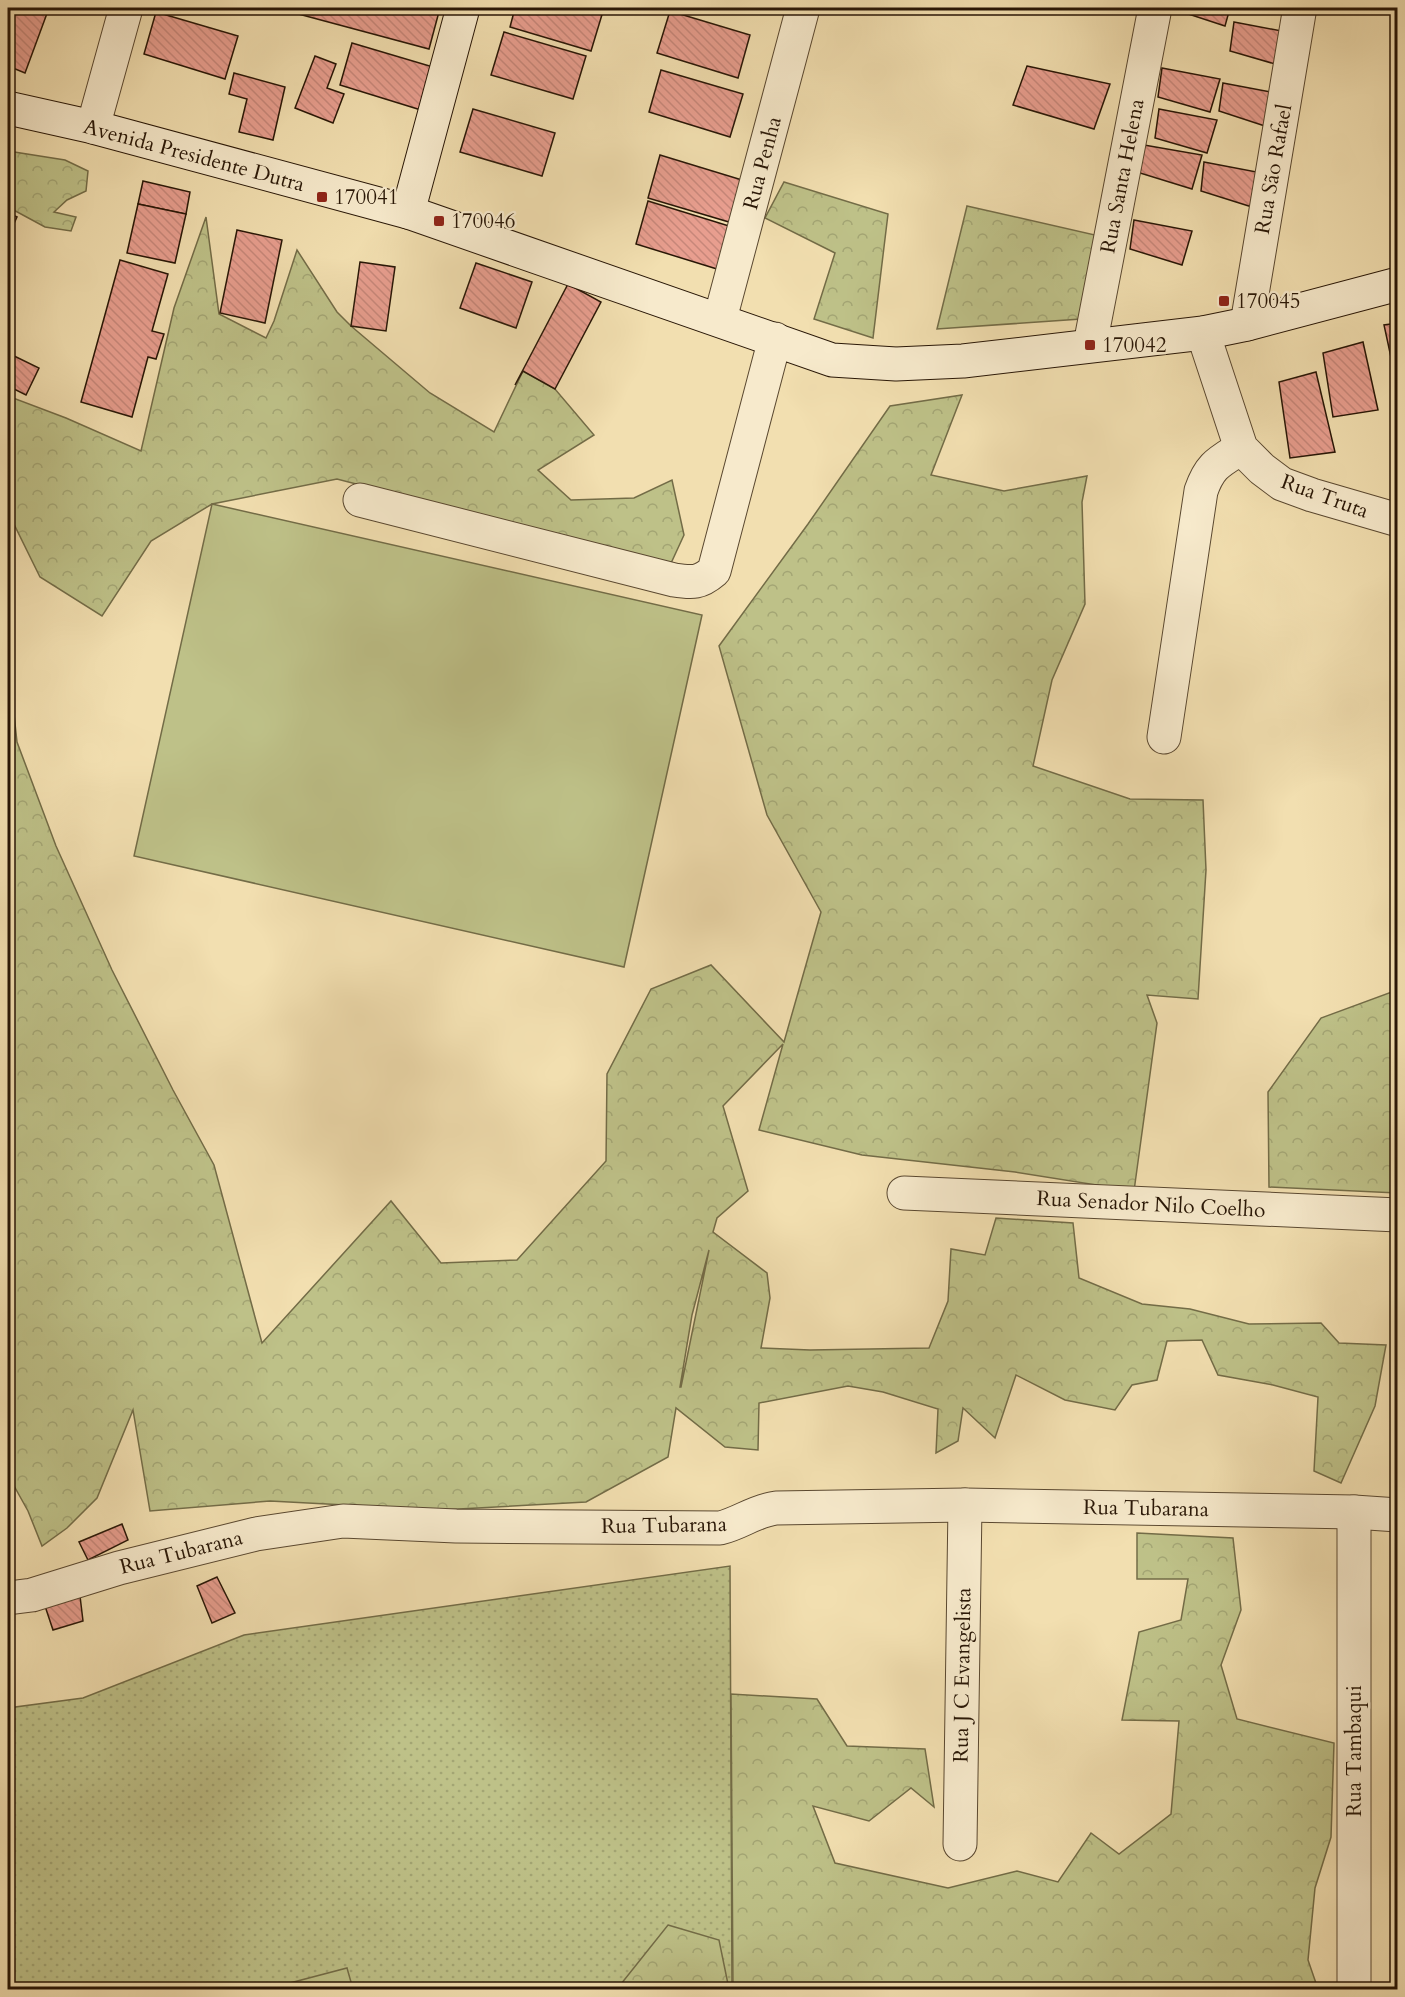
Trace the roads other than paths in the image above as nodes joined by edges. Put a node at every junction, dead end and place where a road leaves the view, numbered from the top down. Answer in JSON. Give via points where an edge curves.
{"nodes":[{"id":1,"x":126,"y":8,"type":"edge"},
{"id":2,"x":463,"y":8,"type":"edge"},
{"id":3,"x":803,"y":8,"type":"edge"},
{"id":4,"x":1155,"y":8,"type":"edge"},
{"id":5,"x":1299,"y":13,"type":"dead end"},
{"id":6,"x":8,"y":108,"type":"edge"},
{"id":7,"x":93,"y":127,"type":"junction"},
{"id":8,"x":408,"y":212,"type":"junction"},
{"id":9,"x":1398,"y":284,"type":"edge"},
{"id":10,"x":720,"y":319,"type":"junction"},
{"id":11,"x":1247,"y":324,"type":"junction"},
{"id":12,"x":1203,"y":333,"type":"junction"},
{"id":13,"x":775,"y":339,"type":"junction"},
{"id":14,"x":1090,"y":345,"type":"junction"},
{"id":15,"x":1241,"y":448,"type":"junction"},
{"id":16,"x":360,"y":500,"type":"dead end"},
{"id":17,"x":1398,"y":520,"type":"edge"},
{"id":18,"x":1164,"y":737,"type":"dead end"},
{"id":19,"x":904,"y":1193,"type":"dead end"},
{"id":20,"x":1398,"y":1215,"type":"edge"},
{"id":21,"x":964,"y":1505,"type":"junction"},
{"id":22,"x":1354,"y":1512,"type":"junction"},
{"id":23,"x":1398,"y":1515,"type":"edge"},
{"id":24,"x":8,"y":1598,"type":"edge"},
{"id":25,"x":960,"y":1844,"type":"dead end"},
{"id":26,"x":1354,"y":1989,"type":"edge"}],
"edges":[{"from":1,"to":7,"type":"street"},
{"from":2,"to":8,"type":"street"},
{"from":3,"to":10,"type":"street","name":"Rua Penha"},
{"from":4,"to":14,"type":"street","name":"Rua Santa Helena"},
{"from":5,"to":11,"type":"street","name":"Rua São Rafael"},
{"from":6,"to":7,"type":"street","name":"Avenida Presidente Dutra"},
{"from":7,"to":8,"type":"street","name":"Avenida Presidente Dutra"},
{"from":8,"to":10,"type":"street","name":"Avenida Presidente Dutra"},
{"from":9,"to":11,"type":"street","name":"Avenida Presidente Dutra"},
{"from":10,"to":13,"type":"street","name":"Avenida Presidente Dutra"},
{"from":11,"to":12,"type":"street","name":"Avenida Presidente Dutra"},
{"from":12,"to":14,"type":"street","name":"Avenida Presidente Dutra"},
{"from":12,"to":15,"type":"street","name":"Rua Truta"},
{"from":13,"to":14,"type":"street","name":"Avenida Presidente Dutra","via":[[832,360],[896,363],[963,361]]},
{"from":13,"to":16,"type":"street","via":[[714,570],[703,580],[674,580]]},
{"from":15,"to":17,"type":"street","name":"Rua Truta","via":[[1282,484]]},
{"from":15,"to":18,"type":"street","via":[[1207,474],[1202,491]]},
{"from":19,"to":20,"type":"street","name":"Rua Senador Nilo Coelho"},
{"from":21,"to":22,"type":"street","name":"Rua Tubarana"},
{"from":21,"to":24,"type":"street","name":"Rua Tubarana","via":[[776,1508],[720,1528],[343,1521],[256,1534],[118,1568],[32,1595]]},
{"from":21,"to":25,"type":"street","name":"Rua J C Evangelista"},
{"from":22,"to":23,"type":"street","name":"Rua Tubarana"},
{"from":22,"to":26,"type":"street","name":"Rua Tambaqui"}]}
